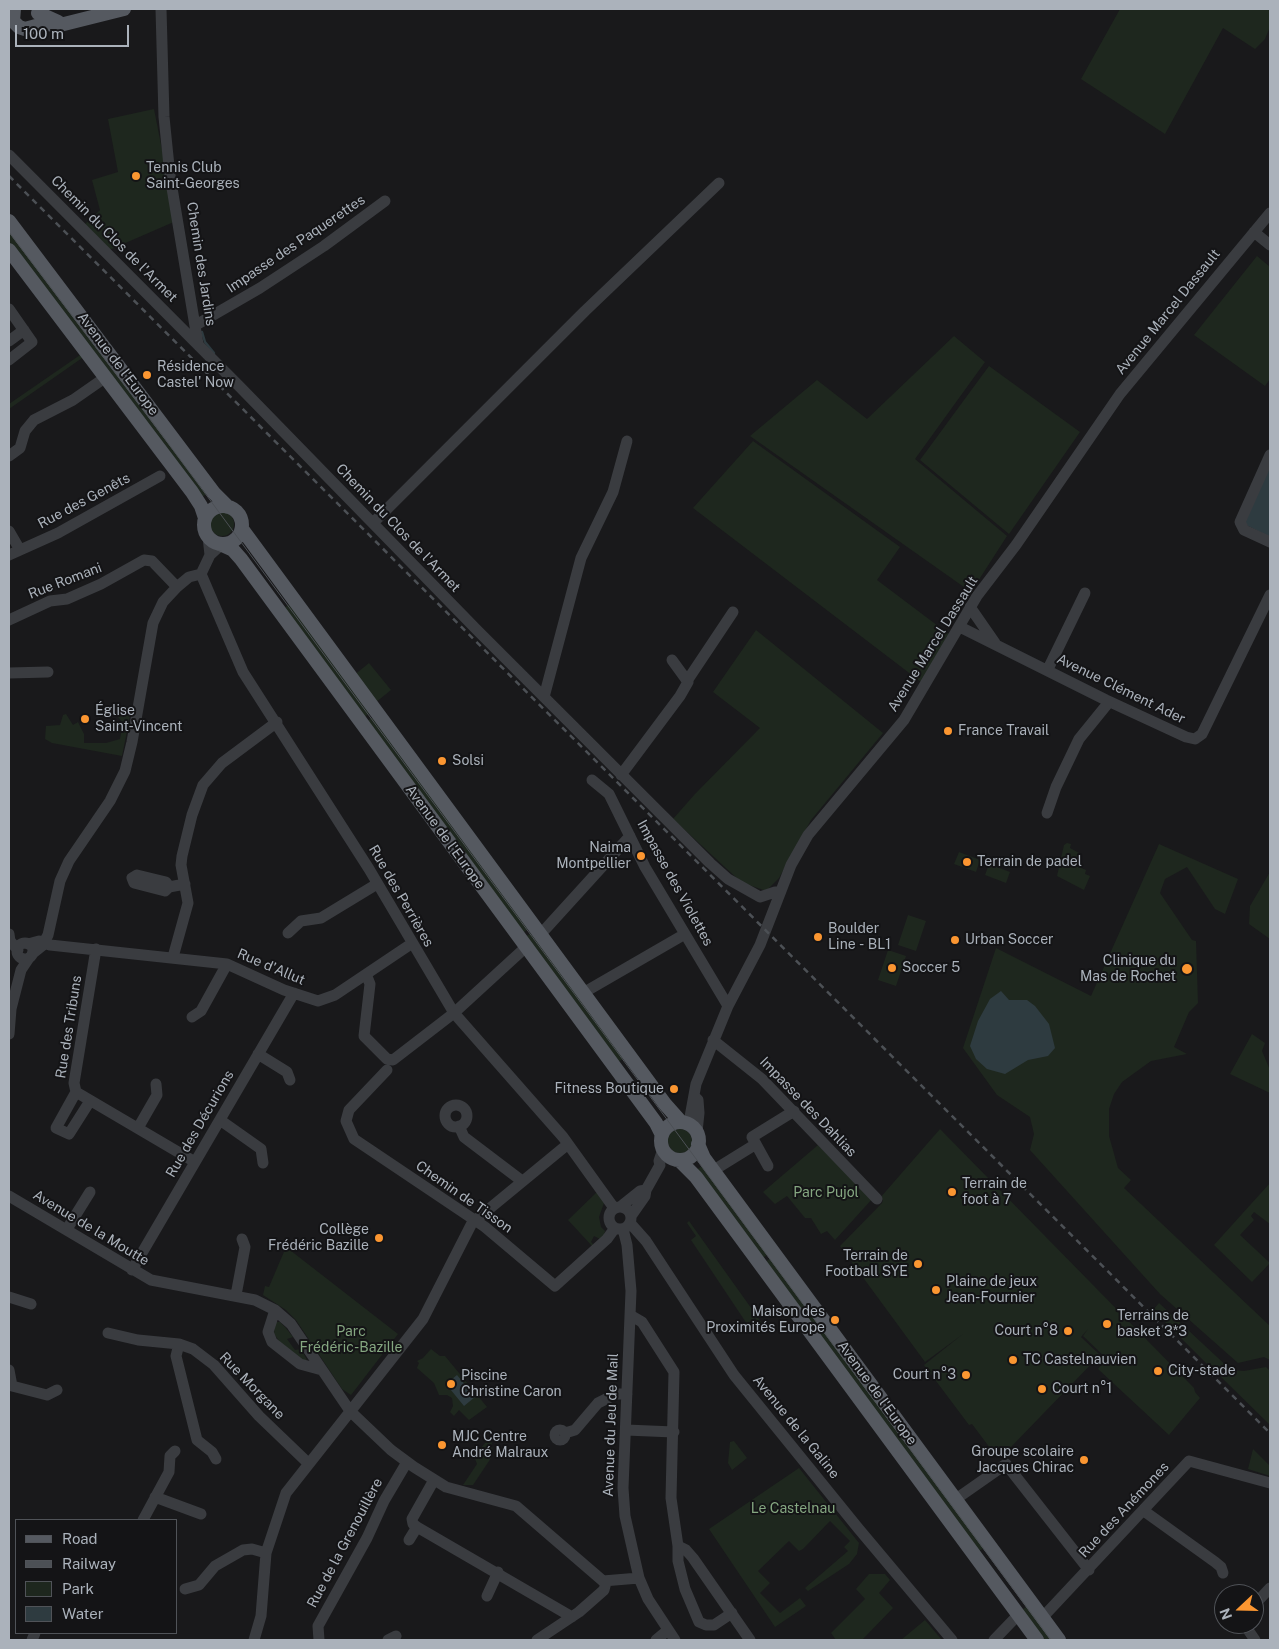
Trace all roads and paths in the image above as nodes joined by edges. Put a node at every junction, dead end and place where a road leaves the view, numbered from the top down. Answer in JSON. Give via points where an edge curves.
{"nodes":[{"id":1,"x":124,"y":9,"type":"edge"},
{"id":2,"x":161,"y":9,"type":"edge"},
{"id":3,"x":37,"y":11,"type":"edge"},
{"id":4,"x":15,"y":21,"type":"edge"},
{"id":5,"x":64,"y":23,"type":"junction"},
{"id":6,"x":9,"y":155,"type":"edge"},
{"id":7,"x":719,"y":183,"type":"dead end"},
{"id":8,"x":385,"y":201,"type":"dead end"},
{"id":9,"x":1270,"y":213,"type":"edge"},
{"id":10,"x":9,"y":221,"type":"edge"},
{"id":11,"x":1254,"y":232,"type":"junction"},
{"id":12,"x":1270,"y":245,"type":"edge"},
{"id":13,"x":10,"y":254,"type":"edge"},
{"id":14,"x":9,"y":309,"type":"edge"},
{"id":15,"x":196,"y":325,"type":"junction"},
{"id":16,"x":24,"y":330,"type":"junction"},
{"id":17,"x":9,"y":341,"type":"edge"},
{"id":18,"x":198,"y":344,"type":"junction"},
{"id":19,"x":9,"y":360,"type":"edge"},
{"id":20,"x":106,"y":377,"type":"junction"},
{"id":21,"x":627,"y":441,"type":"dead end"},
{"id":22,"x":9,"y":456,"type":"edge"},
{"id":23,"x":1270,"y":456,"type":"edge"},
{"id":24,"x":160,"y":476,"type":"dead end"},
{"id":25,"x":228,"y":507,"type":"junction"},
{"id":26,"x":205,"y":518,"type":"junction"},
{"id":27,"x":373,"y":523,"type":"junction"},
{"id":28,"x":242,"y":529,"type":"junction"},
{"id":29,"x":9,"y":531,"type":"edge"},
{"id":30,"x":208,"y":537,"type":"junction"},
{"id":31,"x":1270,"y":542,"type":"edge"},
{"id":32,"x":222,"y":544,"type":"junction"},
{"id":33,"x":20,"y":550,"type":"junction"},
{"id":34,"x":9,"y":555,"type":"edge"},
{"id":35,"x":210,"y":555,"type":"junction"},
{"id":36,"x":201,"y":574,"type":"junction"},
{"id":37,"x":177,"y":587,"type":"junction"},
{"id":38,"x":1085,"y":593,"type":"dead end"},
{"id":39,"x":1270,"y":595,"type":"edge"},
{"id":40,"x":970,"y":607,"type":"junction"},
{"id":41,"x":733,"y":612,"type":"dead end"},
{"id":42,"x":9,"y":620,"type":"edge"},
{"id":43,"x":960,"y":627,"type":"junction"},
{"id":44,"x":995,"y":643,"type":"junction"},
{"id":45,"x":672,"y":660,"type":"dead end"},
{"id":46,"x":1048,"y":669,"type":"junction"},
{"id":47,"x":9,"y":672,"type":"edge"},
{"id":48,"x":48,"y":672,"type":"dead end"},
{"id":49,"x":687,"y":680,"type":"junction"},
{"id":50,"x":545,"y":694,"type":"junction"},
{"id":51,"x":1109,"y":702,"type":"junction"},
{"id":52,"x":276,"y":722,"type":"junction"},
{"id":53,"x":622,"y":773,"type":"junction"},
{"id":54,"x":592,"y":780,"type":"dead end"},
{"id":55,"x":1047,"y":813,"type":"dead end"},
{"id":56,"x":630,"y":836,"type":"junction"},
{"id":57,"x":185,"y":884,"type":"junction"},
{"id":58,"x":377,"y":884,"type":"junction"},
{"id":59,"x":169,"y":888,"type":"dead end"},
{"id":60,"x":780,"y":893,"type":"junction"},
{"id":61,"x":288,"y":933,"type":"dead end"},
{"id":62,"x":685,"y":934,"type":"junction"},
{"id":63,"x":540,"y":935,"type":"junction"},
{"id":64,"x":9,"y":936,"type":"edge"},
{"id":65,"x":44,"y":942,"type":"junction"},
{"id":66,"x":411,"y":944,"type":"junction"},
{"id":67,"x":526,"y":947,"type":"junction"},
{"id":68,"x":96,"y":948,"type":"junction"},
{"id":69,"x":24,"y":951,"type":"junction"},
{"id":70,"x":173,"y":957,"type":"junction"},
{"id":71,"x":227,"y":964,"type":"junction"},
{"id":72,"x":366,"y":974,"type":"junction"},
{"id":73,"x":294,"y":993,"type":"junction"},
{"id":74,"x":583,"y":993,"type":"junction"},
{"id":75,"x":728,"y":1006,"type":"junction"},
{"id":76,"x":454,"y":1013,"type":"junction"},
{"id":77,"x":192,"y":1017,"type":"dead end"},
{"id":78,"x":9,"y":1034,"type":"edge"},
{"id":79,"x":713,"y":1040,"type":"junction"},
{"id":80,"x":258,"y":1054,"type":"junction"},
{"id":81,"x":387,"y":1070,"type":"dead end"},
{"id":82,"x":290,"y":1080,"type":"dead end"},
{"id":83,"x":156,"y":1084,"type":"dead end"},
{"id":84,"x":76,"y":1092,"type":"junction"},
{"id":85,"x":695,"y":1097,"type":"junction"},
{"id":86,"x":90,"y":1100,"type":"junction"},
{"id":87,"x":794,"y":1111,"type":"junction"},
{"id":88,"x":220,"y":1120,"type":"junction"},
{"id":89,"x":683,"y":1122,"type":"junction"},
{"id":90,"x":459,"y":1126,"type":"dead end"},
{"id":91,"x":138,"y":1128,"type":"junction"},
{"id":92,"x":698,"y":1138,"type":"junction"},
{"id":93,"x":568,"y":1144,"type":"junction"},
{"id":94,"x":756,"y":1144,"type":"junction"},
{"id":95,"x":669,"y":1151,"type":"junction"},
{"id":96,"x":195,"y":1162,"type":"junction"},
{"id":97,"x":263,"y":1163,"type":"dead end"},
{"id":98,"x":768,"y":1166,"type":"dead end"},
{"id":99,"x":714,"y":1170,"type":"junction"},
{"id":100,"x":522,"y":1181,"type":"junction"},
{"id":101,"x":646,"y":1190,"type":"junction"},
{"id":102,"x":90,"y":1192,"type":"dead end"},
{"id":103,"x":9,"y":1196,"type":"edge"},
{"id":104,"x":877,"y":1199,"type":"dead end"},
{"id":105,"x":617,"y":1207,"type":"junction"},
{"id":106,"x":474,"y":1220,"type":"junction"},
{"id":107,"x":625,"y":1224,"type":"junction"},
{"id":108,"x":66,"y":1229,"type":"junction"},
{"id":109,"x":242,"y":1239,"type":"dead end"},
{"id":110,"x":132,"y":1270,"type":"junction"},
{"id":111,"x":236,"y":1295,"type":"junction"},
{"id":112,"x":9,"y":1298,"type":"edge"},
{"id":113,"x":31,"y":1304,"type":"dead end"},
{"id":114,"x":275,"y":1310,"type":"junction"},
{"id":115,"x":630,"y":1314,"type":"junction"},
{"id":116,"x":108,"y":1333,"type":"dead end"},
{"id":117,"x":179,"y":1344,"type":"junction"},
{"id":118,"x":9,"y":1370,"type":"edge"},
{"id":119,"x":322,"y":1370,"type":"junction"},
{"id":120,"x":57,"y":1390,"type":"dead end"},
{"id":121,"x":627,"y":1394,"type":"junction"},
{"id":122,"x":350,"y":1411,"type":"junction"},
{"id":123,"x":626,"y":1430,"type":"junction"},
{"id":124,"x":674,"y":1432,"type":"junction"},
{"id":125,"x":565,"y":1433,"type":"dead end"},
{"id":126,"x":175,"y":1450,"type":"dead end"},
{"id":127,"x":216,"y":1459,"type":"dead end"},
{"id":128,"x":407,"y":1462,"type":"junction"},
{"id":129,"x":309,"y":1464,"type":"junction"},
{"id":130,"x":434,"y":1480,"type":"junction"},
{"id":131,"x":1270,"y":1483,"type":"edge"},
{"id":132,"x":155,"y":1497,"type":"junction"},
{"id":133,"x":956,"y":1499,"type":"junction"},
{"id":134,"x":1144,"y":1511,"type":"junction"},
{"id":135,"x":201,"y":1514,"type":"dead end"},
{"id":136,"x":144,"y":1519,"type":"edge"},
{"id":137,"x":417,"y":1527,"type":"junction"},
{"id":138,"x":409,"y":1540,"type":"dead end"},
{"id":139,"x":678,"y":1546,"type":"junction"},
{"id":140,"x":266,"y":1553,"type":"junction"},
{"id":141,"x":1089,"y":1570,"type":"junction"},
{"id":142,"x":498,"y":1572,"type":"junction"},
{"id":143,"x":1222,"y":1573,"type":"dead end"},
{"id":144,"x":639,"y":1578,"type":"junction"},
{"id":145,"x":606,"y":1582,"type":"junction"},
{"id":146,"x":185,"y":1589,"type":"dead end"},
{"id":147,"x":487,"y":1596,"type":"dead end"},
{"id":148,"x":732,"y":1613,"type":"junction"},
{"id":149,"x":1018,"y":1615,"type":"junction"},
{"id":150,"x":572,"y":1617,"type":"junction"},
{"id":151,"x":1042,"y":1618,"type":"junction"},
{"id":152,"x":668,"y":1630,"type":"junction"},
{"id":153,"x":254,"y":1640,"type":"edge"},
{"id":154,"x":319,"y":1640,"type":"edge"},
{"id":155,"x":537,"y":1640,"type":"edge"},
{"id":156,"x":656,"y":1640,"type":"edge"},
{"id":157,"x":675,"y":1640,"type":"edge"},
{"id":158,"x":750,"y":1640,"type":"edge"},
{"id":159,"x":952,"y":1640,"type":"edge"},
{"id":160,"x":994,"y":1640,"type":"edge"},
{"id":161,"x":1037,"y":1640,"type":"edge"},
{"id":162,"x":1059,"y":1640,"type":"edge"}],
"edges":[{"from":1,"to":5,"type":"main road"},
{"from":2,"to":15,"type":"street","name":"Chemin des Jardins","via":[[164,117],[170,176]]},
{"from":3,"to":4,"type":"main road","via":[[37,22]]},
{"from":3,"to":5,"type":"main road","via":[[50,20]]},
{"from":4,"to":5,"type":"main road"},
{"from":6,"to":18,"type":"street","name":"Chemin du Clos de l'Armet"},
{"from":7,"to":27,"type":"street","via":[[585,311]]},
{"from":8,"to":15,"type":"street","name":"Impasse des Paquerettes","via":[[276,277]]},
{"from":9,"to":11,"type":"street","name":"Avenue Marcel Dassault"},
{"from":10,"to":25,"type":"main road","name":"Avenue de l'Europe"},
{"from":11,"to":12,"type":"street"},
{"from":11,"to":40,"type":"street","name":"Avenue Marcel Dassault","via":[[1120,394]]},
{"from":13,"to":20,"type":"main road","name":"Avenue de l'Europe"},
{"from":14,"to":16,"type":"street"},
{"from":15,"to":18,"type":"street","name":"Chemin des Jardins"},
{"from":16,"to":17,"type":"street"},
{"from":16,"to":19,"type":"street","via":[[32,344]]},
{"from":18,"to":27,"type":"street","name":"Chemin du Clos de l'Armet"},
{"from":20,"to":22,"type":"street","via":[[73,400],[34,420],[25,431],[20,448]]},
{"from":20,"to":26,"type":"main road","name":"Avenue de l'Europe","via":[[199,503]]},
{"from":21,"to":50,"type":"street","via":[[613,492],[580,558]]},
{"from":23,"to":31,"type":"street","via":[[1240,522],[1244,530]]},
{"from":24,"to":33,"type":"street","name":"Rue des Genêts","via":[[58,533]]},
{"from":25,"to":26,"type":"main road","via":[[216,508]]},
{"from":25,"to":28,"type":"main road","via":[[238,513]]},
{"from":26,"to":30,"type":"main road"},
{"from":27,"to":50,"type":"street","name":"Chemin du Clos de l'Armet"},
{"from":28,"to":32,"type":"main road","via":[[235,540]]},
{"from":28,"to":63,"type":"main road","name":"Avenue de l'Europe"},
{"from":29,"to":33,"type":"street"},
{"from":30,"to":32,"type":"main road"},
{"from":30,"to":35,"type":"street"},
{"from":32,"to":35,"type":"street"},
{"from":32,"to":67,"type":"main road","name":"Avenue de l'Europe","via":[[241,559]]},
{"from":33,"to":34,"type":"street","name":"Rue des Genêts"},
{"from":35,"to":36,"type":"street"},
{"from":36,"to":37,"type":"street","via":[[189,577]]},
{"from":36,"to":52,"type":"street","name":"Rue des Perrières","via":[[242,672]]},
{"from":37,"to":42,"type":"street","name":"Rue Romani","via":[[152,561],[144,560],[68,599],[50,601]]},
{"from":37,"to":65,"type":"street","via":[[163,602],[149,634],[132,742],[120,783],[72,855],[62,876]]},
{"from":38,"to":46,"type":"street"},
{"from":39,"to":51,"type":"street","name":"Avenue Clément Ader","via":[[1202,734],[1195,739],[1186,738]]},
{"from":40,"to":43,"type":"street","name":"Avenue Marcel Dassault"},
{"from":40,"to":44,"type":"street"},
{"from":41,"to":49,"type":"street"},
{"from":43,"to":44,"type":"street","name":"Avenue Clément Ader","via":[[991,644]]},
{"from":43,"to":60,"type":"street","name":"Avenue Marcel Dassault","via":[[904,720],[808,835]]},
{"from":44,"to":46,"type":"street","name":"Avenue Clément Ader"},
{"from":45,"to":49,"type":"street"},
{"from":46,"to":51,"type":"street","name":"Avenue Clément Ader"},
{"from":47,"to":48,"type":"street"},
{"from":49,"to":53,"type":"street","via":[[680,696]]},
{"from":50,"to":53,"type":"street","name":"Chemin du Clos de l'Armet"},
{"from":51,"to":55,"type":"street","via":[[1079,739]]},
{"from":52,"to":57,"type":"street","via":[[222,763],[204,786],[192,815],[182,856]]},
{"from":52,"to":58,"type":"street","name":"Rue des Perrières"},
{"from":53,"to":60,"type":"street","name":"Chemin du Clos de l'Armet","via":[[728,879],[760,897]]},
{"from":54,"to":56,"type":"street","name":"Impasse des Violettes","via":[[609,794]]},
{"from":56,"to":62,"type":"street","name":"Impasse des Violettes"},
{"from":56,"to":63,"type":"street"},
{"from":57,"to":59,"type":"street"},
{"from":57,"to":70,"type":"street","via":[[188,903]]},
{"from":58,"to":61,"type":"street","via":[[321,918],[301,921]]},
{"from":58,"to":66,"type":"street","name":"Rue des Perrières"},
{"from":60,"to":75,"type":"street","name":"Avenue Marcel Dassault","via":[[760,945]]},
{"from":62,"to":74,"type":"street"},
{"from":62,"to":75,"type":"street","name":"Impasse des Violettes"},
{"from":63,"to":74,"type":"main road","name":"Avenue de l'Europe"},
{"from":64,"to":69,"type":"street","via":[[10,941]]},
{"from":65,"to":68,"type":"street","name":"Rue d'Allut"},
{"from":65,"to":69,"type":"street","name":"Rue d'Allut"},
{"from":66,"to":72,"type":"street","name":"Rue d'Allut"},
{"from":66,"to":76,"type":"street","name":"Rue des Perrières"},
{"from":67,"to":76,"type":"street"},
{"from":67,"to":95,"type":"main road","name":"Avenue de l'Europe","via":[[656,1123]]},
{"from":68,"to":70,"type":"street","name":"Rue d'Allut"},
{"from":68,"to":84,"type":"street","name":"Rue des Tribuns","via":[[74,1083]]},
{"from":69,"to":78,"type":"street"},
{"from":70,"to":71,"type":"street","name":"Rue d'Allut"},
{"from":71,"to":73,"type":"street","name":"Rue d'Allut"},
{"from":71,"to":77,"type":"street","via":[[201,1011]]},
{"from":72,"to":73,"type":"street","name":"Rue d'Allut","via":[[323,1001]]},
{"from":72,"to":76,"type":"street","via":[[370,984],[364,1036],[388,1060],[398,1058]]},
{"from":73,"to":80,"type":"street","name":"Rue des Décurions"},
{"from":74,"to":89,"type":"main road","name":"Avenue de l'Europe","via":[[671,1112]]},
{"from":75,"to":79,"type":"street","name":"Avenue Marcel Dassault"},
{"from":76,"to":93,"type":"street","name":"Rue des Perrières"},
{"from":79,"to":85,"type":"street","name":"Avenue Marcel Dassault","via":[[696,1084]]},
{"from":79,"to":87,"type":"street","name":"Impasse des Dahlias","via":[[762,1078]]},
{"from":80,"to":82,"type":"street","via":[[287,1072]]},
{"from":80,"to":88,"type":"street","name":"Rue des Décurions"},
{"from":81,"to":106,"type":"street","name":"Chemin de Tisson","via":[[349,1110],[346,1121],[349,1131],[354,1139]]},
{"from":83,"to":91,"type":"street","via":[[157,1095]]},
{"from":84,"to":86,"type":"street","name":"Rue des Tribuns"},
{"from":84,"to":86,"type":"street","via":[[56,1128],[69,1134]]},
{"from":85,"to":89,"type":"street","name":"Avenue Marcel Dassault","via":[[690,1118]]},
{"from":85,"to":92,"type":"street","name":"Avenue Marcel Dassault","via":[[699,1113]]},
{"from":86,"to":91,"type":"street","name":"Rue des Tribuns"},
{"from":87,"to":94,"type":"street","via":[[752,1137]]},
{"from":87,"to":104,"type":"street","name":"Impasse des Dahlias"},
{"from":88,"to":96,"type":"street","name":"Rue des Décurions"},
{"from":88,"to":97,"type":"street","via":[[261,1149]]},
{"from":89,"to":92,"type":"main road","name":"Avenue de l'Europe"},
{"from":89,"to":95,"type":"main road","via":[[667,1126]]},
{"from":90,"to":100,"type":"street","via":[[464,1137]]},
{"from":91,"to":96,"type":"street","name":"Rue des Tribuns"},
{"from":92,"to":95,"type":"main road","via":[[693,1154]]},
{"from":92,"to":99,"type":"main road","name":"Avenue de l'Europe","via":[[702,1155]]},
{"from":93,"to":100,"type":"street"},
{"from":93,"to":105,"type":"street","name":"Rue des Perrières"},
{"from":94,"to":98,"type":"street"},
{"from":94,"to":99,"type":"street"},
{"from":95,"to":101,"type":"street","via":[[659,1160],[660,1165]]},
{"from":95,"to":149,"type":"main road","name":"Avenue de l'Europe","via":[[696,1178]]},
{"from":96,"to":110,"type":"street","name":"Rue des Décurions"},
{"from":99,"to":133,"type":"main road","name":"Avenue de l'Europe"},
{"from":100,"to":106,"type":"street"},
{"from":101,"to":105,"type":"street"},
{"from":101,"to":107,"type":"street"},
{"from":102,"to":108,"type":"street"},
{"from":103,"to":108,"type":"street","name":"Avenue de la Moutte"},
{"from":105,"to":107,"type":"street","via":[[627,1209]]},
{"from":105,"to":107,"type":"street","name":"Avenue du Jeu de Mail","via":[[608,1216],[610,1223]]},
{"from":106,"to":107,"type":"street","name":"Chemin de Tisson","via":[[555,1286]]},
{"from":106,"to":122,"type":"street","via":[[423,1318]]},
{"from":107,"to":115,"type":"street","name":"Avenue du Jeu de Mail"},
{"from":107,"to":159,"type":"street","name":"Avenue de la Galine","via":[[646,1241],[740,1382]]},
{"from":108,"to":110,"type":"street","name":"Avenue de la Moutte"},
{"from":109,"to":111,"type":"street","via":[[245,1247]]},
{"from":110,"to":111,"type":"street","name":"Avenue de la Moutte","via":[[159,1282]]},
{"from":111,"to":114,"type":"street","name":"Avenue de la Moutte"},
{"from":112,"to":113,"type":"street"},
{"from":114,"to":119,"type":"street","name":"Avenue de la Moutte","via":[[291,1324]]},
{"from":114,"to":119,"type":"street","via":[[268,1332],[272,1342],[300,1364]]},
{"from":115,"to":121,"type":"street","name":"Avenue du Jeu de Mail"},
{"from":115,"to":124,"type":"street","via":[[642,1322],[674,1372]]},
{"from":116,"to":117,"type":"street","name":"Rue Morgane"},
{"from":117,"to":127,"type":"street","via":[[176,1356],[196,1440]]},
{"from":117,"to":129,"type":"street","name":"Rue Morgane","via":[[193,1349],[214,1365],[259,1416]]},
{"from":118,"to":120,"type":"street","via":[[12,1386],[47,1395]]},
{"from":119,"to":122,"type":"street","name":"Avenue de la Moutte"},
{"from":121,"to":123,"type":"street","name":"Avenue du Jeu de Mail"},
{"from":121,"to":125,"type":"street","via":[[616,1394],[598,1403],[575,1430]]},
{"from":122,"to":128,"type":"street","name":"Avenue de la Moutte"},
{"from":122,"to":129,"type":"street"},
{"from":123,"to":124,"type":"street"},
{"from":123,"to":144,"type":"street","name":"Avenue du Jeu de Mail","via":[[623,1488]]},
{"from":124,"to":139,"type":"street","via":[[671,1498]]},
{"from":126,"to":132,"type":"street","via":[[170,1456],[169,1472]]},
{"from":128,"to":130,"type":"street","name":"Avenue de la Moutte"},
{"from":128,"to":154,"type":"street","name":"Rue de la Grenouillère","via":[[318,1626]]},
{"from":129,"to":140,"type":"street","via":[[283,1498]]},
{"from":130,"to":137,"type":"street","via":[[412,1519]]},
{"from":130,"to":145,"type":"street","name":"Avenue de la Moutte","via":[[446,1487],[516,1506],[596,1578]]},
{"from":131,"to":134,"type":"street","name":"Rue des Anémones","via":[[1189,1461]]},
{"from":132,"to":135,"type":"street"},
{"from":132,"to":136,"type":"street"},
{"from":133,"to":141,"type":"street","via":[[1006,1464]]},
{"from":133,"to":151,"type":"main road","name":"Avenue de l'Europe"},
{"from":134,"to":141,"type":"street","name":"Rue des Anémones"},
{"from":134,"to":143,"type":"street","via":[[1216,1562]]},
{"from":137,"to":138,"type":"street"},
{"from":137,"to":142,"type":"street"},
{"from":139,"to":148,"type":"street","via":[[686,1550]]},
{"from":139,"to":148,"type":"street","via":[[685,1589],[699,1622],[714,1625]]},
{"from":140,"to":146,"type":"street","via":[[244,1550],[215,1566],[198,1585]]},
{"from":140,"to":153,"type":"street","via":[[261,1616]]},
{"from":141,"to":151,"type":"street","name":"Rue des Anémones"},
{"from":142,"to":147,"type":"street"},
{"from":142,"to":150,"type":"street"},
{"from":144,"to":145,"type":"street"},
{"from":144,"to":152,"type":"street","name":"Avenue du Jeu de Mail"},
{"from":145,"to":150,"type":"street","via":[[604,1590]]},
{"from":148,"to":158,"type":"street"},
{"from":149,"to":160,"type":"street"},
{"from":149,"to":161,"type":"main road","name":"Avenue de l'Europe"},
{"from":150,"to":155,"type":"street"},
{"from":151,"to":162,"type":"main road","name":"Avenue de l'Europe"},
{"from":152,"to":156,"type":"street"},
{"from":152,"to":157,"type":"street","name":"Avenue du Jeu de Mail"}]}
